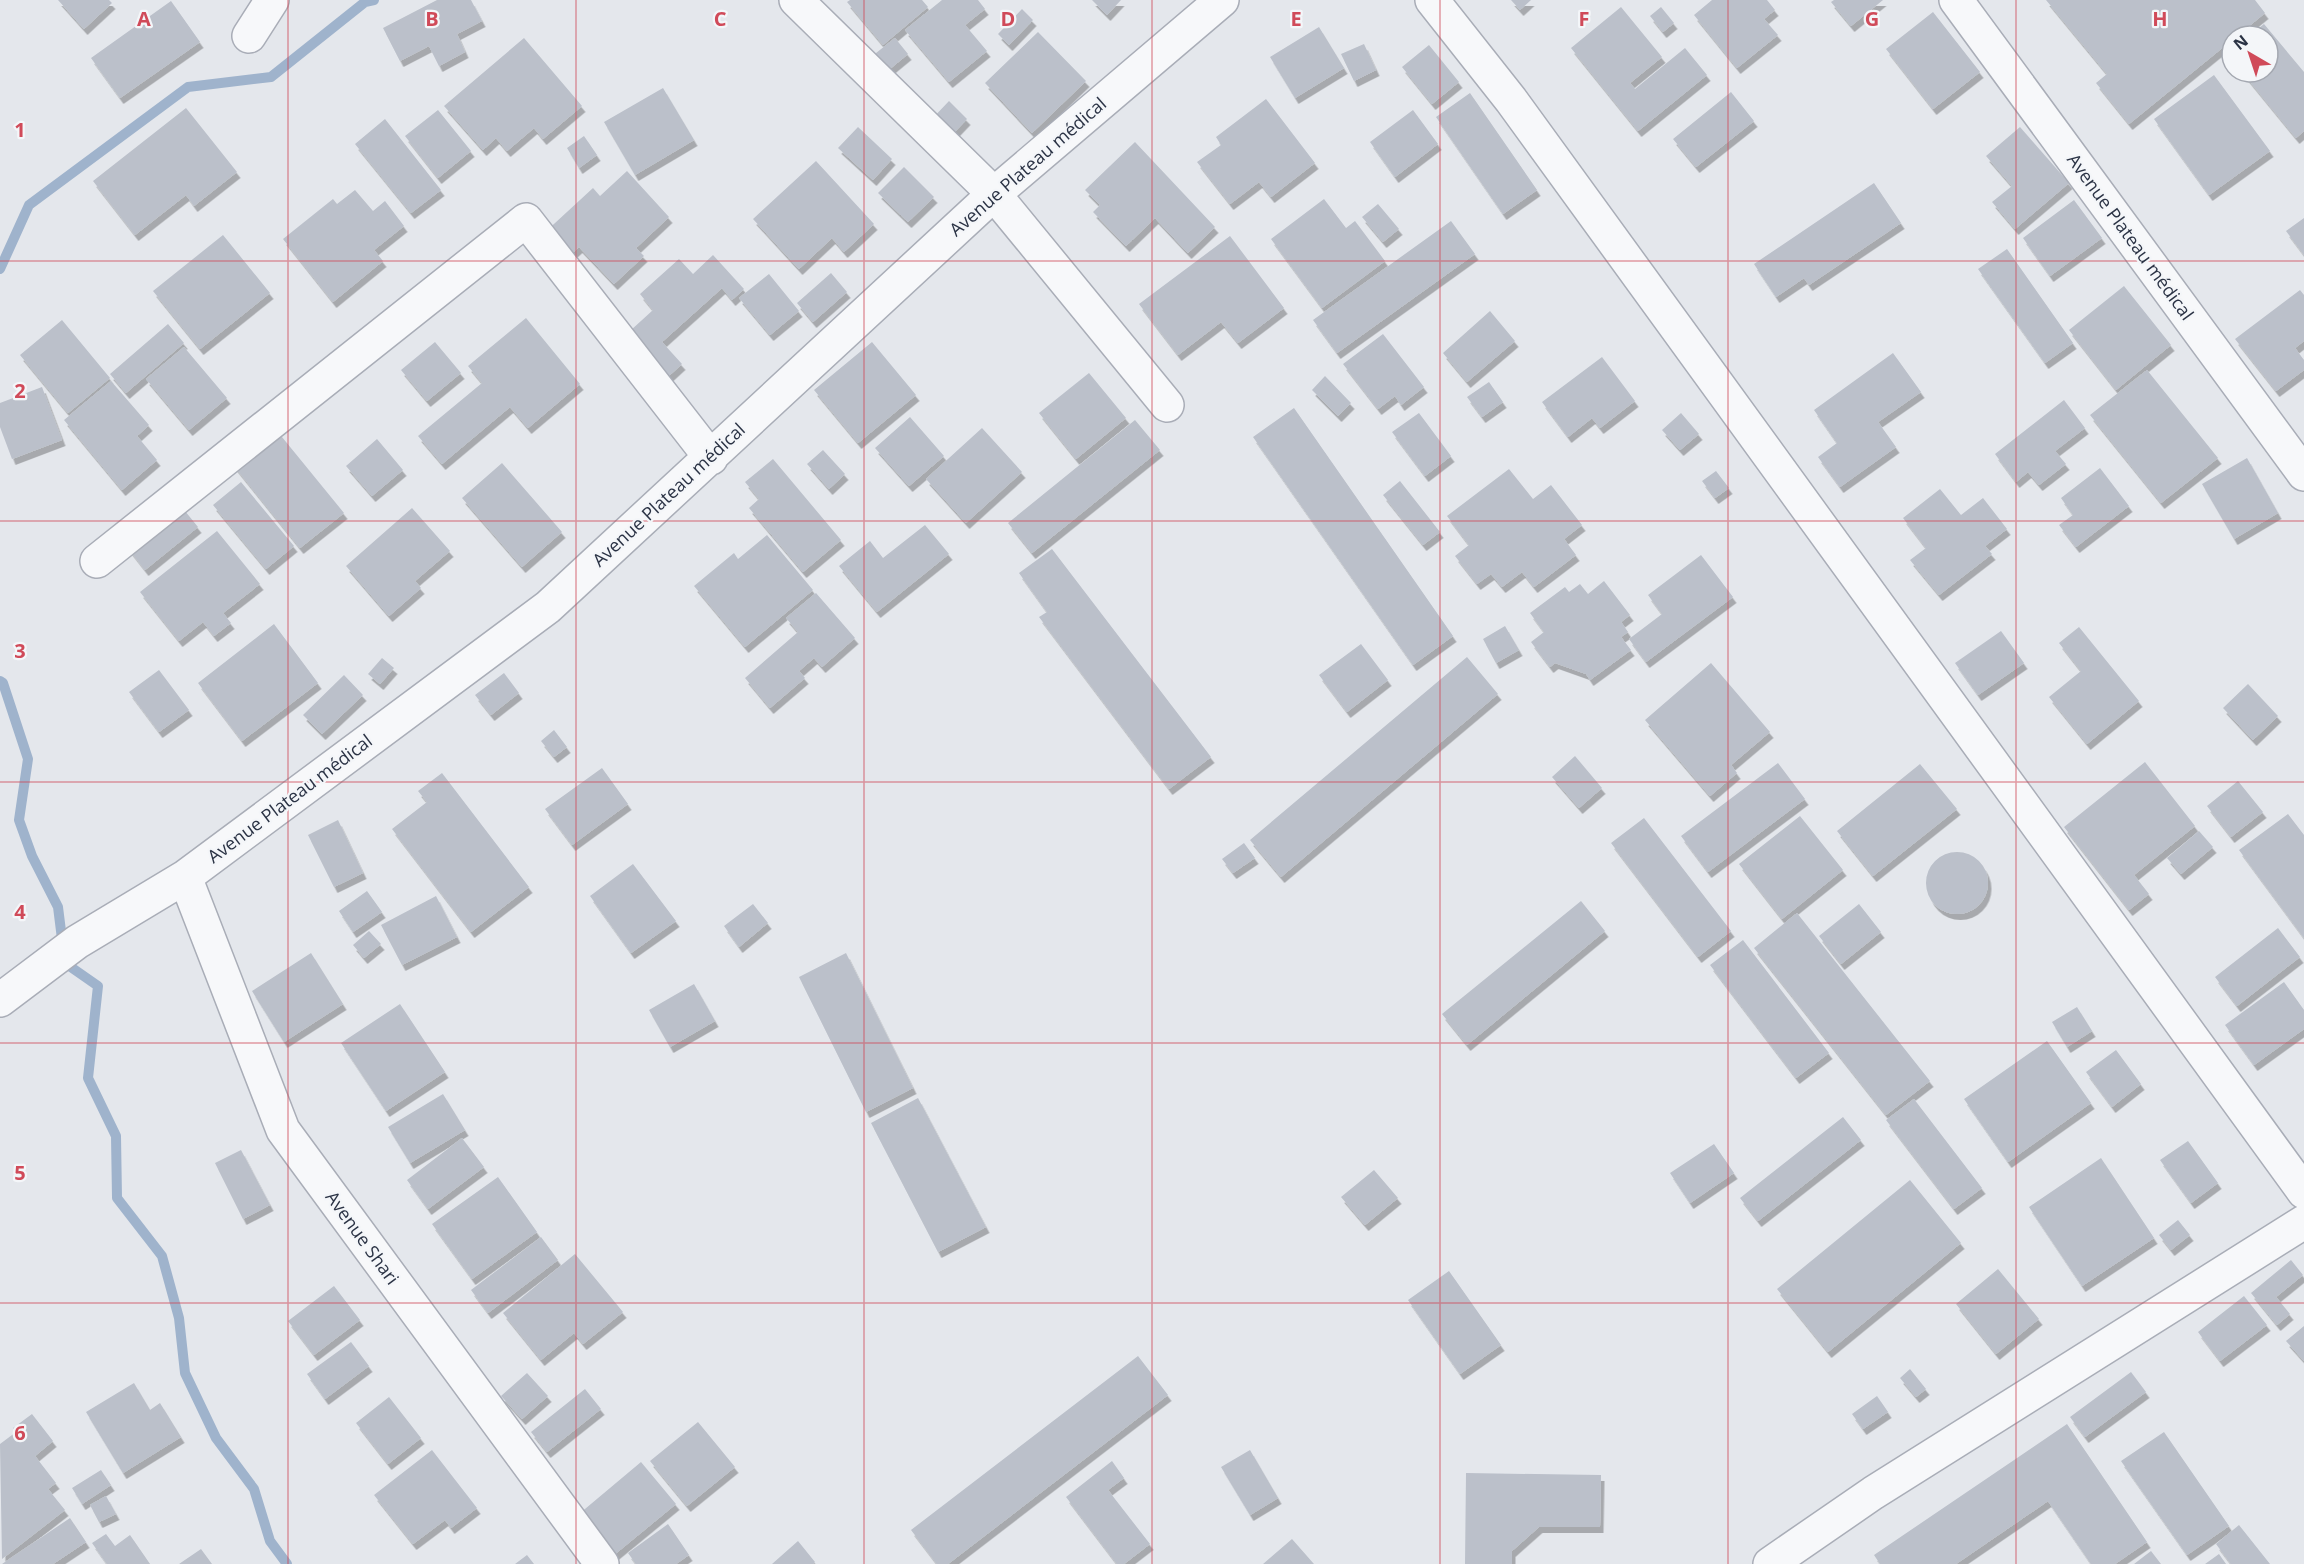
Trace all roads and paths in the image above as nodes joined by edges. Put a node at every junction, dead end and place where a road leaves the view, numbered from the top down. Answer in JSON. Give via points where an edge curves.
{"nodes":[{"id":1,"x":272,"y":0,"type":"edge"},
{"id":2,"x":796,"y":0,"type":"edge"},
{"id":3,"x":1222,"y":0,"type":"edge"},
{"id":4,"x":1432,"y":0,"type":"edge"},
{"id":5,"x":1956,"y":0,"type":"edge"},
{"id":6,"x":249,"y":36,"type":"dead end"},
{"id":7,"x":994,"y":194,"type":"junction"},
{"id":8,"x":1167,"y":405,"type":"dead end"},
{"id":9,"x":711,"y":458,"type":"junction"},
{"id":10,"x":2304,"y":474,"type":"edge"},
{"id":11,"x":97,"y":561,"type":"dead end"},
{"id":12,"x":184,"y":877,"type":"junction"},
{"id":13,"x":0,"y":1000,"type":"edge"},
{"id":14,"x":2304,"y":1192,"type":"edge"},
{"id":15,"x":2304,"y":1222,"type":"edge"},
{"id":16,"x":602,"y":1564,"type":"edge"},
{"id":17,"x":1770,"y":1564,"type":"edge"}],
"edges":[{"from":1,"to":6,"type":"street"},
{"from":2,"to":7,"type":"street"},
{"from":3,"to":7,"type":"street","name":"Avenue Plateau médical"},
{"from":4,"to":14,"type":"street","via":[[1518,109]]},
{"from":5,"to":10,"type":"street","name":"Avenue Plateau médical"},
{"from":7,"to":8,"type":"street"},
{"from":7,"to":9,"type":"street","name":"Avenue Plateau médical"},
{"from":9,"to":11,"type":"street","via":[[526,220]]},
{"from":9,"to":12,"type":"street","name":"Avenue Plateau médical","via":[[548,607]]},
{"from":12,"to":13,"type":"street","name":"Avenue Plateau médical","via":[[77,942]]},
{"from":12,"to":16,"type":"street","name":"Avenue Shari","via":[[283,1130]]},
{"from":15,"to":17,"type":"street","via":[[1873,1493]]}]}
